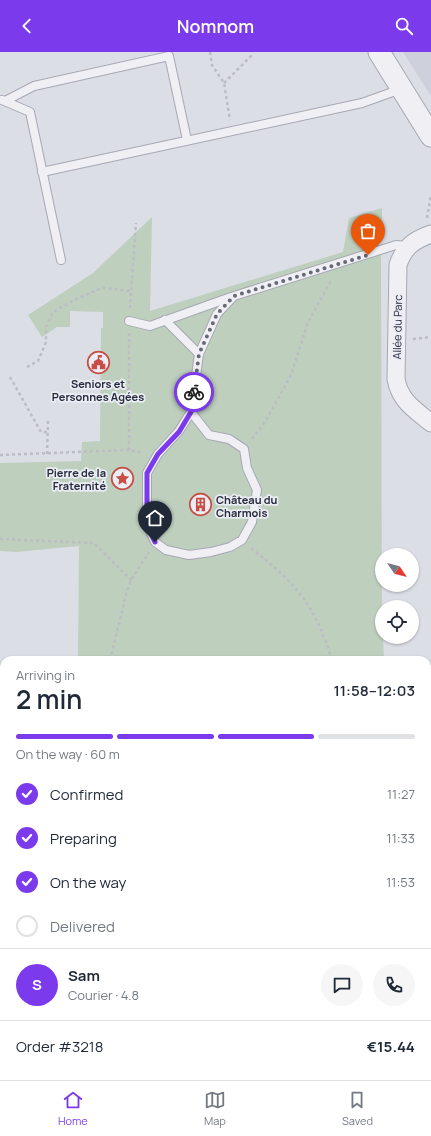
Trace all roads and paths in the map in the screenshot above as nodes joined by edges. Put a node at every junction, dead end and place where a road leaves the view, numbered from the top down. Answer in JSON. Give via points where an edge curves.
{"nodes":[{"id":1,"x":210,"y":52,"type":"edge"},
{"id":2,"x":252,"y":52,"type":"edge"},
{"id":3,"x":379,"y":52,"type":"edge"},
{"id":4,"x":224,"y":83,"type":"junction"},
{"id":5,"x":402,"y":88,"type":"junction"},
{"id":6,"x":2,"y":100,"type":"edge"},
{"id":7,"x":232,"y":130,"type":"junction"},
{"id":8,"x":431,"y":136,"type":"edge"},
{"id":9,"x":187,"y":140,"type":"junction"},
{"id":10,"x":42,"y":172,"type":"junction"},
{"id":11,"x":431,"y":195,"type":"edge"},
{"id":12,"x":136,"y":223,"type":"dead end"},
{"id":13,"x":429,"y":227,"type":"edge"},
{"id":14,"x":407,"y":246,"type":"junction"},
{"id":15,"x":61,"y":260,"type":"dead end"},
{"id":16,"x":332,"y":278,"type":"dead end"},
{"id":17,"x":131,"y":291,"type":"junction"},
{"id":18,"x":234,"y":296,"type":"junction"},
{"id":19,"x":165,"y":320,"type":"junction"},
{"id":20,"x":129,"y":321,"type":"junction"},
{"id":21,"x":199,"y":354,"type":"junction"},
{"id":22,"x":27,"y":367,"type":"dead end"},
{"id":23,"x":10,"y":377,"type":"dead end"},
{"id":24,"x":191,"y":412,"type":"junction"},
{"id":25,"x":48,"y":420,"type":"dead end"},
{"id":26,"x":431,"y":423,"type":"edge"},
{"id":27,"x":48,"y":432,"type":"junction"},
{"id":28,"x":244,"y":449,"type":"junction"},
{"id":29,"x":128,"y":450,"type":"junction"},
{"id":30,"x":47,"y":454,"type":"junction"},
{"id":31,"x":0,"y":455,"type":"edge"},
{"id":32,"x":154,"y":460,"type":"junction"},
{"id":33,"x":0,"y":539,"type":"edge"},
{"id":34,"x":242,"y":540,"type":"junction"},
{"id":35,"x":155,"y":542,"type":"junction"},
{"id":36,"x":131,"y":580,"type":"junction"},
{"id":37,"x":111,"y":656,"type":"edge"},
{"id":38,"x":330,"y":656,"type":"edge"}],
"edges":[{"from":1,"to":4,"type":"path","via":[[212,65]]},
{"from":2,"to":4,"type":"path"},
{"from":3,"to":5,"type":"street"},
{"from":4,"to":7,"type":"path"},
{"from":5,"to":7,"type":"lane","via":[[362,103]]},
{"from":5,"to":8,"type":"street"},
{"from":6,"to":9,"type":"lane","via":[[34,86],[169,56]]},
{"from":6,"to":10,"type":"lane","via":[[30,112]]},
{"from":7,"to":9,"type":"lane"},
{"from":9,"to":10,"type":"lane"},
{"from":10,"to":15,"type":"lane"},
{"from":11,"to":13,"type":"path"},
{"from":12,"to":17,"type":"path"},
{"from":13,"to":14,"type":"street"},
{"from":14,"to":18,"type":"lane","via":[[396,245],[381,252]]},
{"from":14,"to":26,"type":"street","name":"Allée du Parc","via":[[398,265],[396,378],[402,398]]},
{"from":16,"to":28,"type":"path","via":[[308,322],[291,375],[265,422]]},
{"from":17,"to":20,"type":"path"},
{"from":17,"to":22,"type":"path","via":[[102,288],[53,312],[46,327],[46,342],[38,361]]},
{"from":18,"to":19,"type":"lane"},
{"from":18,"to":21,"type":"lane","via":[[217,314]]},
{"from":19,"to":20,"type":"lane","via":[[150,326]]},
{"from":19,"to":21,"type":"lane"},
{"from":20,"to":29,"type":"path"},
{"from":21,"to":24,"type":"lane"},
{"from":23,"to":27,"type":"path","via":[[41,432]]},
{"from":24,"to":28,"type":"lane","via":[[209,435],[229,439]]},
{"from":24,"to":32,"type":"lane","via":[[179,432]]},
{"from":25,"to":27,"type":"path"},
{"from":27,"to":30,"type":"path"},
{"from":28,"to":34,"type":"lane","via":[[247,468],[257,490],[252,522]]},
{"from":29,"to":30,"type":"path"},
{"from":29,"to":32,"type":"path","via":[[144,453]]},
{"from":30,"to":31,"type":"path"},
{"from":32,"to":35,"type":"lane","via":[[147,473],[147,525]]},
{"from":33,"to":36,"type":"path","via":[[94,544]]},
{"from":34,"to":35,"type":"lane","via":[[212,552],[189,555],[166,550]]},
{"from":34,"to":38,"type":"path","via":[[296,587],[317,620]]},
{"from":35,"to":36,"type":"path"},
{"from":36,"to":37,"type":"path"}]}
